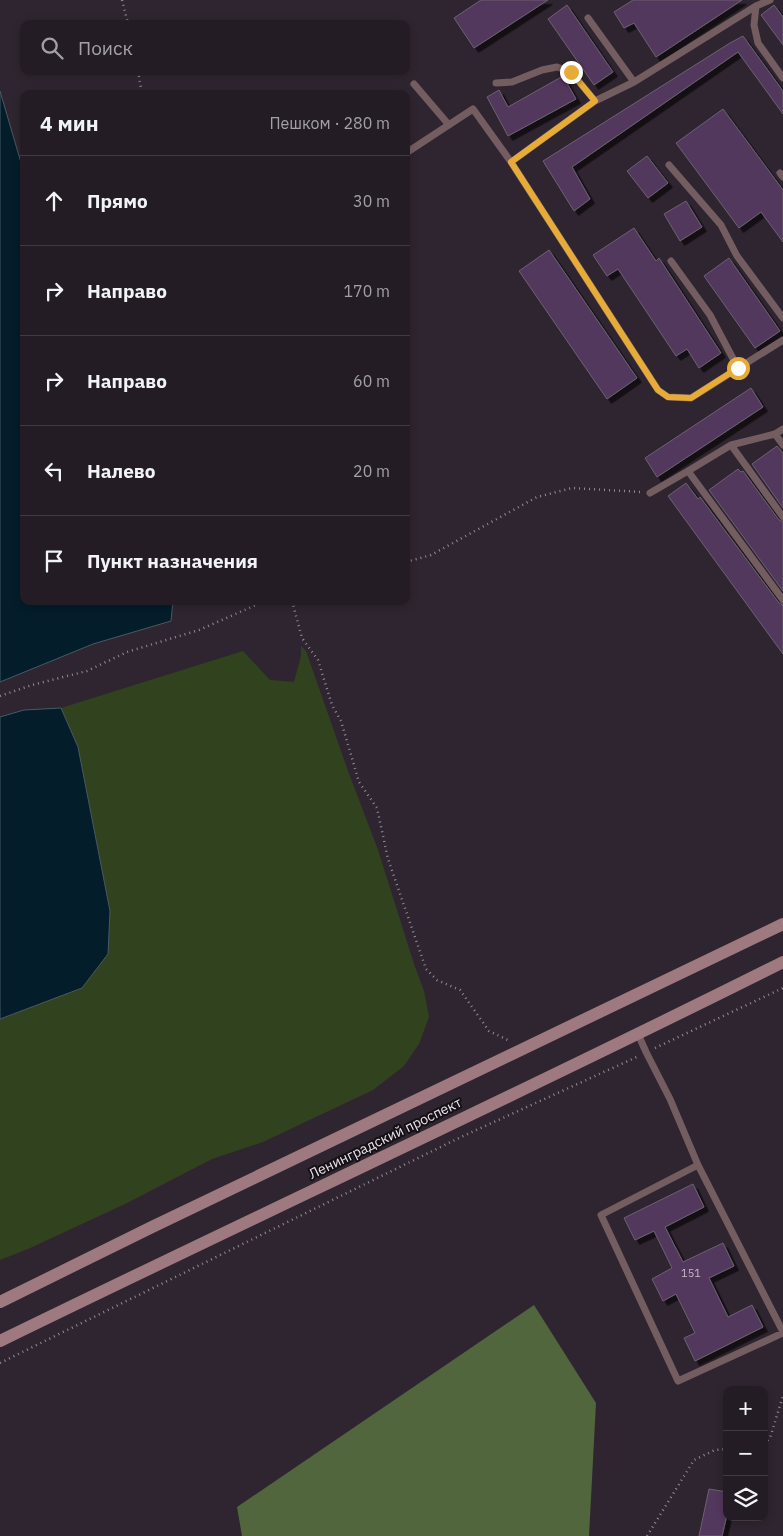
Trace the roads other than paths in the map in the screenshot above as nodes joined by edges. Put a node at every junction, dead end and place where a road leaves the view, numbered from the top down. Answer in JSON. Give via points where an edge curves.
{"nodes":[{"id":1,"x":770,"y":0,"type":"edge"},
{"id":2,"x":756,"y":6,"type":"junction"},
{"id":3,"x":588,"y":18,"type":"dead end"},
{"id":4,"x":783,"y":78,"type":"edge"},
{"id":5,"x":634,"y":82,"type":"junction"},
{"id":6,"x":414,"y":84,"type":"dead end"},
{"id":7,"x":496,"y":84,"type":"dead end"},
{"id":8,"x":595,"y":101,"type":"junction"},
{"id":9,"x":449,"y":125,"type":"junction"},
{"id":10,"x":410,"y":150,"type":"edge"},
{"id":11,"x":511,"y":162,"type":"junction"},
{"id":12,"x":669,"y":165,"type":"dead end"},
{"id":13,"x":671,"y":261,"type":"dead end"},
{"id":14,"x":783,"y":318,"type":"edge"},
{"id":15,"x":783,"y":340,"type":"edge"},
{"id":16,"x":738,"y":368,"type":"junction"},
{"id":17,"x":783,"y":429,"type":"edge"},
{"id":18,"x":776,"y":434,"type":"junction"},
{"id":19,"x":731,"y":445,"type":"junction"},
{"id":20,"x":783,"y":445,"type":"edge"},
{"id":21,"x":688,"y":471,"type":"junction"},
{"id":22,"x":650,"y":492,"type":"road end"},
{"id":23,"x":783,"y":517,"type":"edge"},
{"id":24,"x":783,"y":600,"type":"edge"},
{"id":25,"x":783,"y":924,"type":"edge"},
{"id":26,"x":783,"y":962,"type":"edge"},
{"id":27,"x":638,"y":1034,"type":"junction"},
{"id":28,"x":698,"y":1165,"type":"junction"},
{"id":29,"x":0,"y":1302,"type":"edge"},
{"id":30,"x":783,"y":1332,"type":"edge"},
{"id":31,"x":0,"y":1341,"type":"edge"}],
"edges":[{"from":1,"to":2,"type":"lane"},
{"from":2,"to":4,"type":"lane","via":[[754,25],[758,43]]},
{"from":2,"to":5,"type":"lane"},
{"from":3,"to":5,"type":"lane"},
{"from":5,"to":8,"type":"lane"},
{"from":6,"to":9,"type":"lane"},
{"from":7,"to":8,"type":"lane","via":[[557,67],[571,72]]},
{"from":8,"to":11,"type":"lane"},
{"from":9,"to":10,"type":"lane"},
{"from":9,"to":11,"type":"lane","via":[[473,109]]},
{"from":11,"to":16,"type":"lane","via":[[658,390],[668,397],[691,398]]},
{"from":12,"to":14,"type":"lane","via":[[721,225],[737,256]]},
{"from":13,"to":16,"type":"lane","via":[[710,315]]},
{"from":15,"to":16,"type":"lane"},
{"from":17,"to":18,"type":"lane"},
{"from":18,"to":19,"type":"lane"},
{"from":18,"to":20,"type":"lane"},
{"from":19,"to":21,"type":"lane"},
{"from":19,"to":23,"type":"lane"},
{"from":21,"to":22,"type":"lane"},
{"from":21,"to":24,"type":"lane"},
{"from":25,"to":29,"type":"main road","name":"Ленинградский проспект"},
{"from":26,"to":27,"type":"main road","name":"Ленинградский проспект"},
{"from":27,"to":28,"type":"lane"},
{"from":27,"to":31,"type":"main road","name":"Ленинградский проспект"},
{"from":28,"to":30,"type":"lane"},
{"from":28,"to":30,"type":"lane","via":[[601,1215],[678,1382]]}]}
